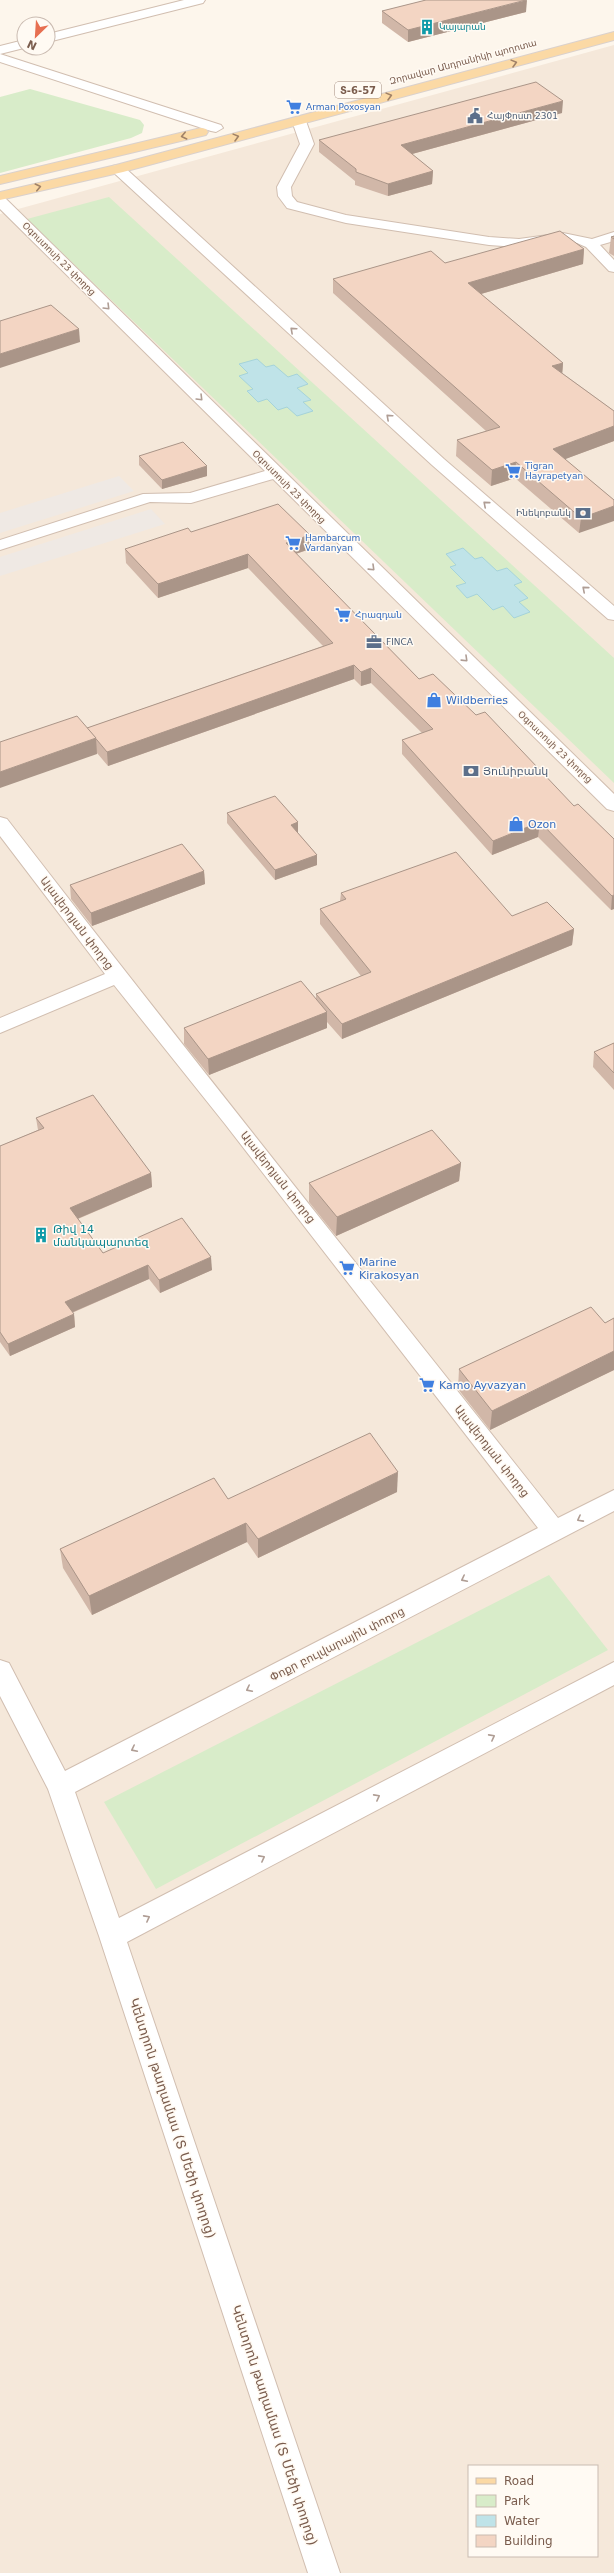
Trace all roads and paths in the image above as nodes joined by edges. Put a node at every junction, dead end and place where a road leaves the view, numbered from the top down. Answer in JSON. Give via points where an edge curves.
{"nodes":[{"id":1,"x":199,"y":0,"type":"edge"},
{"id":2,"x":56,"y":36,"type":"edge"},
{"id":3,"x":614,"y":36,"type":"edge"},
{"id":4,"x":16,"y":46,"type":"edge"},
{"id":5,"x":0,"y":50,"type":"edge"},
{"id":6,"x":0,"y":58,"type":"edge"},
{"id":7,"x":299,"y":121,"type":"junction"},
{"id":8,"x":230,"y":125,"type":"dead end"},
{"id":9,"x":216,"y":128,"type":"junction"},
{"id":10,"x":102,"y":156,"type":"junction"},
{"id":11,"x":118,"y":170,"type":"junction"},
{"id":12,"x":0,"y":180,"type":"edge"},
{"id":13,"x":0,"y":196,"type":"edge"},
{"id":14,"x":0,"y":201,"type":"edge"},
{"id":15,"x":614,"y":236,"type":"edge"},
{"id":16,"x":591,"y":244,"type":"junction"},
{"id":17,"x":614,"y":268,"type":"edge"},
{"id":18,"x":275,"y":473,"type":"junction"},
{"id":19,"x":0,"y":545,"type":"edge"},
{"id":20,"x":614,"y":615,"type":"edge"},
{"id":21,"x":614,"y":805,"type":"edge"},
{"id":22,"x":0,"y":823,"type":"edge"},
{"id":23,"x":117,"y":976,"type":"junction"},
{"id":24,"x":0,"y":1026,"type":"edge"},
{"id":25,"x":614,"y":1500,"type":"edge"},
{"id":26,"x":555,"y":1532,"type":"junction"},
{"id":27,"x":0,"y":1672,"type":"edge"},
{"id":28,"x":614,"y":1673,"type":"edge"},
{"id":29,"x":60,"y":1787,"type":"junction"},
{"id":30,"x":112,"y":1936,"type":"junction"},
{"id":31,"x":324,"y":2573,"type":"edge"}],
"edges":[{"from":1,"to":2,"type":"street"},
{"from":7,"to":3,"type":"main road","name":"Զորավար Անդրանիկի պողոտա","number":"Տ-6-57","one_way":true},
{"from":4,"to":5,"type":"street"},
{"from":6,"to":9,"type":"street"},
{"from":11,"to":7,"type":"main road","name":"Զորավար Անդրանիկի պողոտա","number":"Տ-6-57","one_way":true},
{"from":7,"to":16,"type":"street","via":[[307,144],[284,187],[285,196],[292,205],[346,219],[489,241],[519,243],[563,237]]},
{"from":8,"to":9,"type":"main road"},
{"from":9,"to":10,"type":"main road","one_way":true},
{"from":10,"to":11,"type":"main road"},
{"from":10,"to":12,"type":"main road"},
{"from":13,"to":11,"type":"main road","name":"Զորավար Անդրանիկի պողոտա","number":"Տ-6-57","one_way":true},
{"from":20,"to":11,"type":"street","one_way":true,"via":[[438,462]]},
{"from":14,"to":18,"type":"street","name":"Օգոստոսի 23 փողոց","one_way":true},
{"from":15,"to":16,"type":"street"},
{"from":16,"to":17,"type":"street"},
{"from":18,"to":19,"type":"street","via":[[191,498],[149,497]]},
{"from":18,"to":21,"type":"street","name":"Օգոստոսի 23 փողոց","one_way":true},
{"from":22,"to":23,"type":"street","name":"Ալավերդյան փողոց"},
{"from":23,"to":24,"type":"street"},
{"from":23,"to":26,"type":"street","name":"Ալավերդյան փողոց"},
{"from":25,"to":26,"type":"street","name":"Փոքր բուլվարային փողոց","one_way":true},
{"from":26,"to":29,"type":"street","name":"Փոքր բուլվարային փողոց","one_way":true},
{"from":27,"to":29,"type":"street","name":"Կենտրոն թաղամաս (Տ Մեծի փողոց)"},
{"from":30,"to":28,"type":"street","one_way":true},
{"from":29,"to":30,"type":"street","name":"Կենտրոն թաղամաս (Տ Մեծի փողոց)"},
{"from":30,"to":31,"type":"street","name":"Կենտրոն թաղամաս (Տ Մեծի փողոց)"}]}
